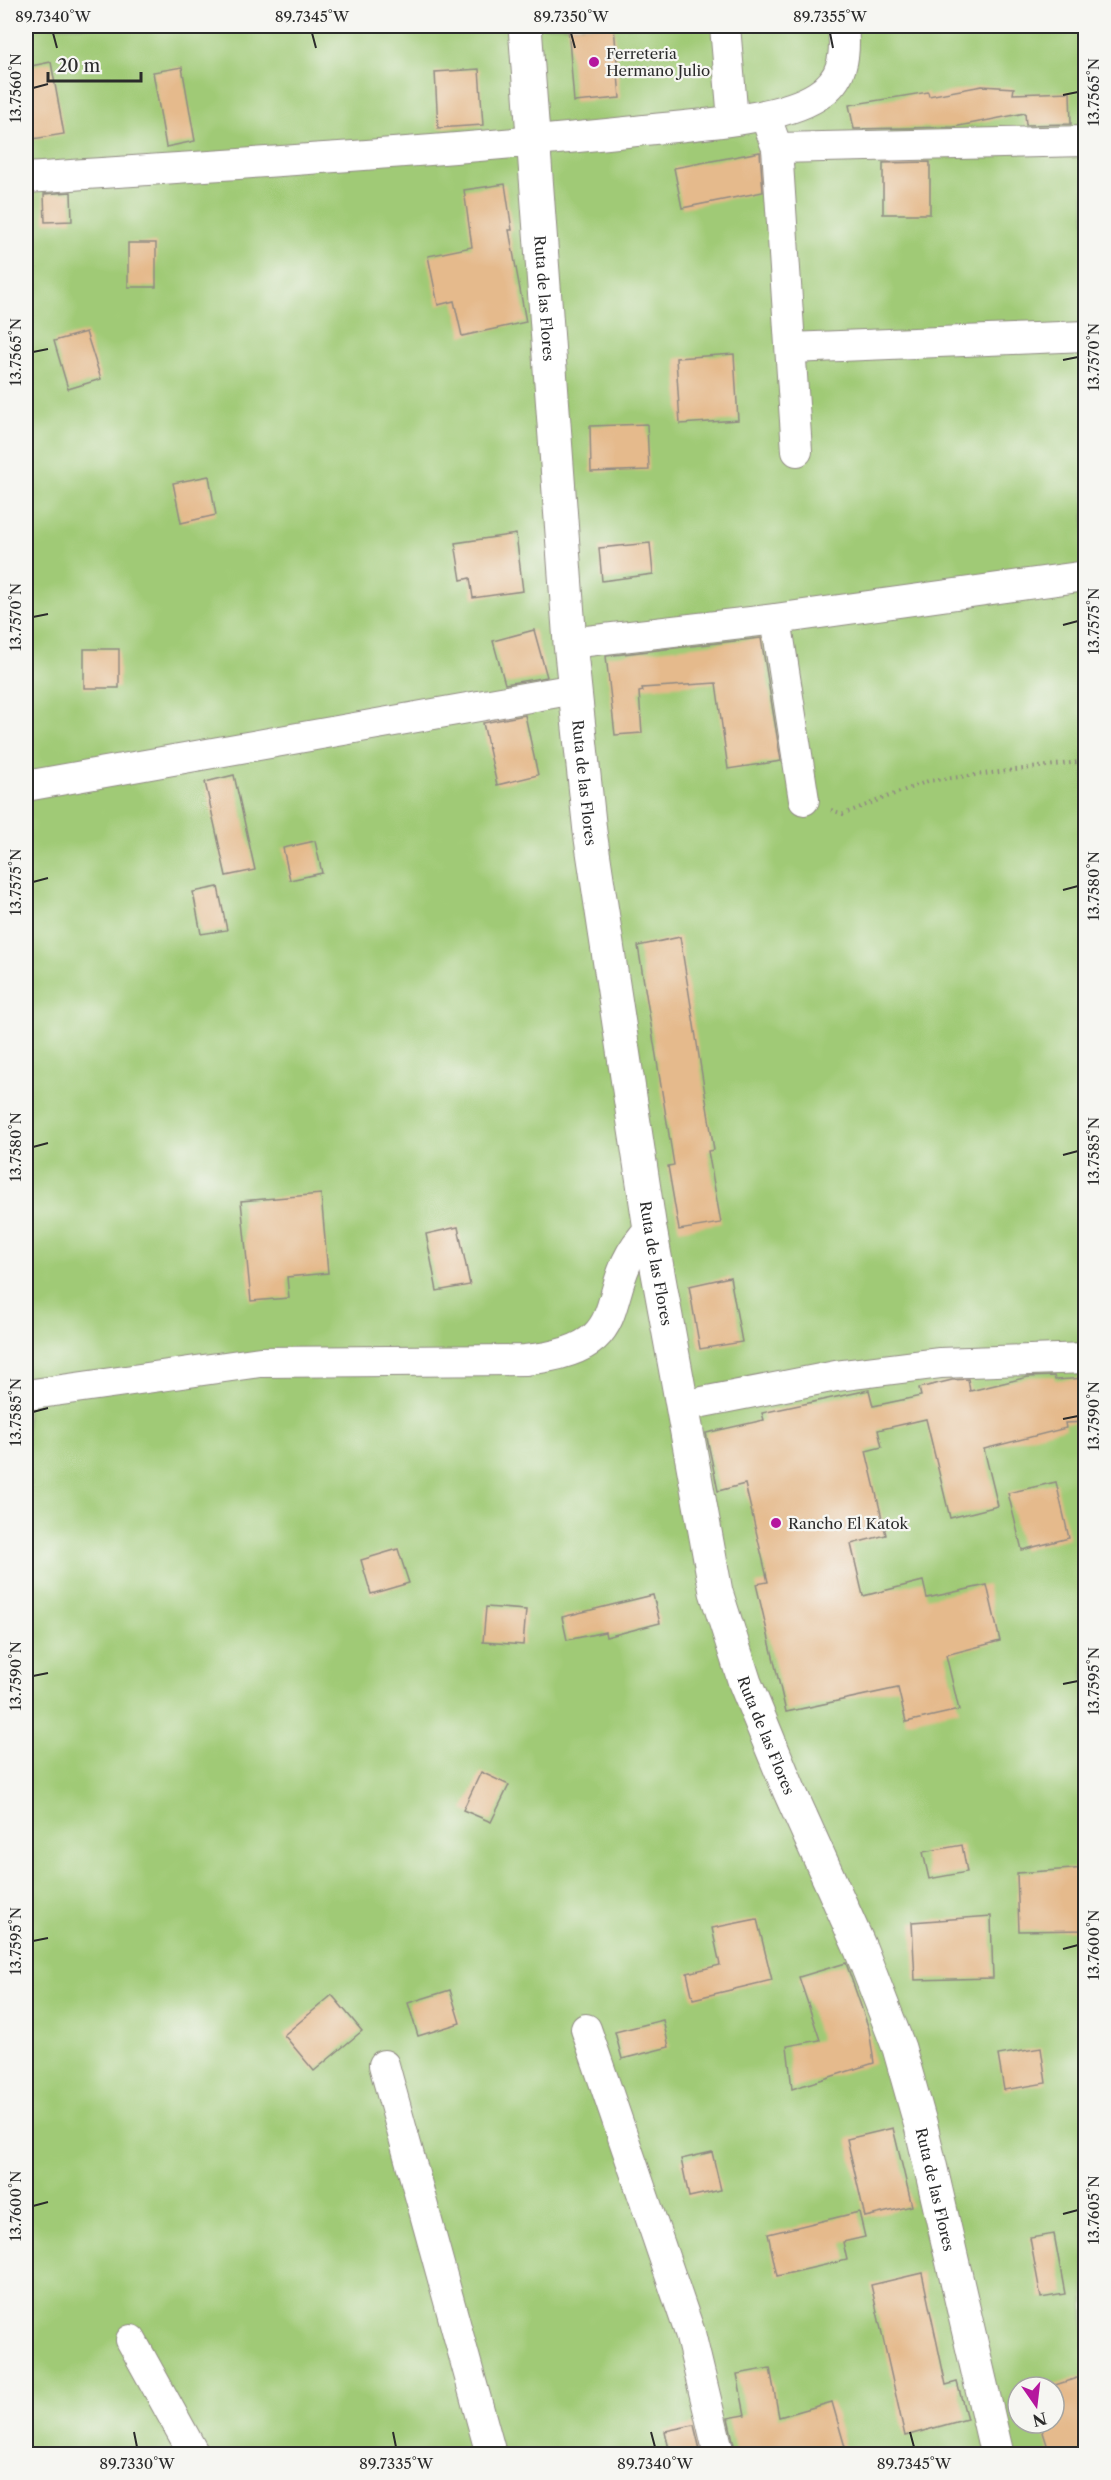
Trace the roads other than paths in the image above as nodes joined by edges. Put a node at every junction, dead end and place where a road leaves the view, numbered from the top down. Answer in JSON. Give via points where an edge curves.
{"nodes":[{"id":1,"x":525,"y":26,"type":"edge"},
{"id":2,"x":725,"y":26,"type":"edge"},
{"id":3,"x":843,"y":26,"type":"edge"},
{"id":4,"x":765,"y":115,"type":"junction"},
{"id":5,"x":733,"y":120,"type":"junction"},
{"id":6,"x":1086,"y":141,"type":"edge"},
{"id":7,"x":532,"y":142,"type":"junction"},
{"id":8,"x":777,"y":148,"type":"junction"},
{"id":9,"x":26,"y":178,"type":"edge"},
{"id":10,"x":1086,"y":336,"type":"edge"},
{"id":11,"x":791,"y":348,"type":"junction"},
{"id":12,"x":797,"y":451,"type":"dead end"},
{"id":13,"x":1086,"y":576,"type":"edge"},
{"id":14,"x":776,"y":620,"type":"junction"},
{"id":15,"x":570,"y":643,"type":"junction"},
{"id":16,"x":574,"y":689,"type":"junction"},
{"id":17,"x":26,"y":786,"type":"edge"},
{"id":18,"x":804,"y":800,"type":"road end"},
{"id":19,"x":650,"y":1229,"type":"junction"},
{"id":20,"x":1086,"y":1358,"type":"edge"},
{"id":21,"x":26,"y":1395,"type":"edge"},
{"id":22,"x":682,"y":1406,"type":"junction"},
{"id":23,"x":586,"y":2029,"type":"dead end"},
{"id":24,"x":384,"y":2065,"type":"dead end"},
{"id":25,"x":131,"y":2340,"type":"dead end"},
{"id":26,"x":194,"y":2454,"type":"edge"},
{"id":27,"x":491,"y":2454,"type":"edge"},
{"id":28,"x":719,"y":2454,"type":"edge"},
{"id":29,"x":997,"y":2454,"type":"edge"}],
"edges":[{"from":1,"to":7,"type":"main road","name":"Ruta de las Flores"},
{"from":2,"to":5,"type":"street"},
{"from":3,"to":4,"type":"street","via":[[842,70],[831,87],[814,98]]},
{"from":4,"to":5,"type":"street"},
{"from":4,"to":8,"type":"street"},
{"from":5,"to":7,"type":"street"},
{"from":6,"to":8,"type":"street"},
{"from":7,"to":9,"type":"street"},
{"from":7,"to":15,"type":"main road","name":"Ruta de las Flores"},
{"from":8,"to":11,"type":"street"},
{"from":10,"to":11,"type":"street"},
{"from":11,"to":12,"type":"street"},
{"from":13,"to":14,"type":"street"},
{"from":14,"to":15,"type":"street"},
{"from":14,"to":18,"type":"street"},
{"from":15,"to":16,"type":"main road","name":"Ruta de las Flores"},
{"from":16,"to":17,"type":"street"},
{"from":16,"to":19,"type":"main road","name":"Ruta de las Flores","via":[[590,832]]},
{"from":19,"to":21,"type":"street","via":[[635,1244],[625,1266],[608,1323],[587,1344],[558,1357],[260,1362]]},
{"from":19,"to":22,"type":"main road","name":"Ruta de las Flores"},
{"from":20,"to":22,"type":"street","via":[[905,1367],[836,1376]]},
{"from":22,"to":29,"type":"main road","name":"Ruta de las Flores","via":[[716,1592],[745,1683],[861,1950],[899,2048],[921,2126]]},
{"from":23,"to":28,"type":"street","via":[[690,2333]]},
{"from":24,"to":27,"type":"street"},
{"from":25,"to":26,"type":"street"}]}
